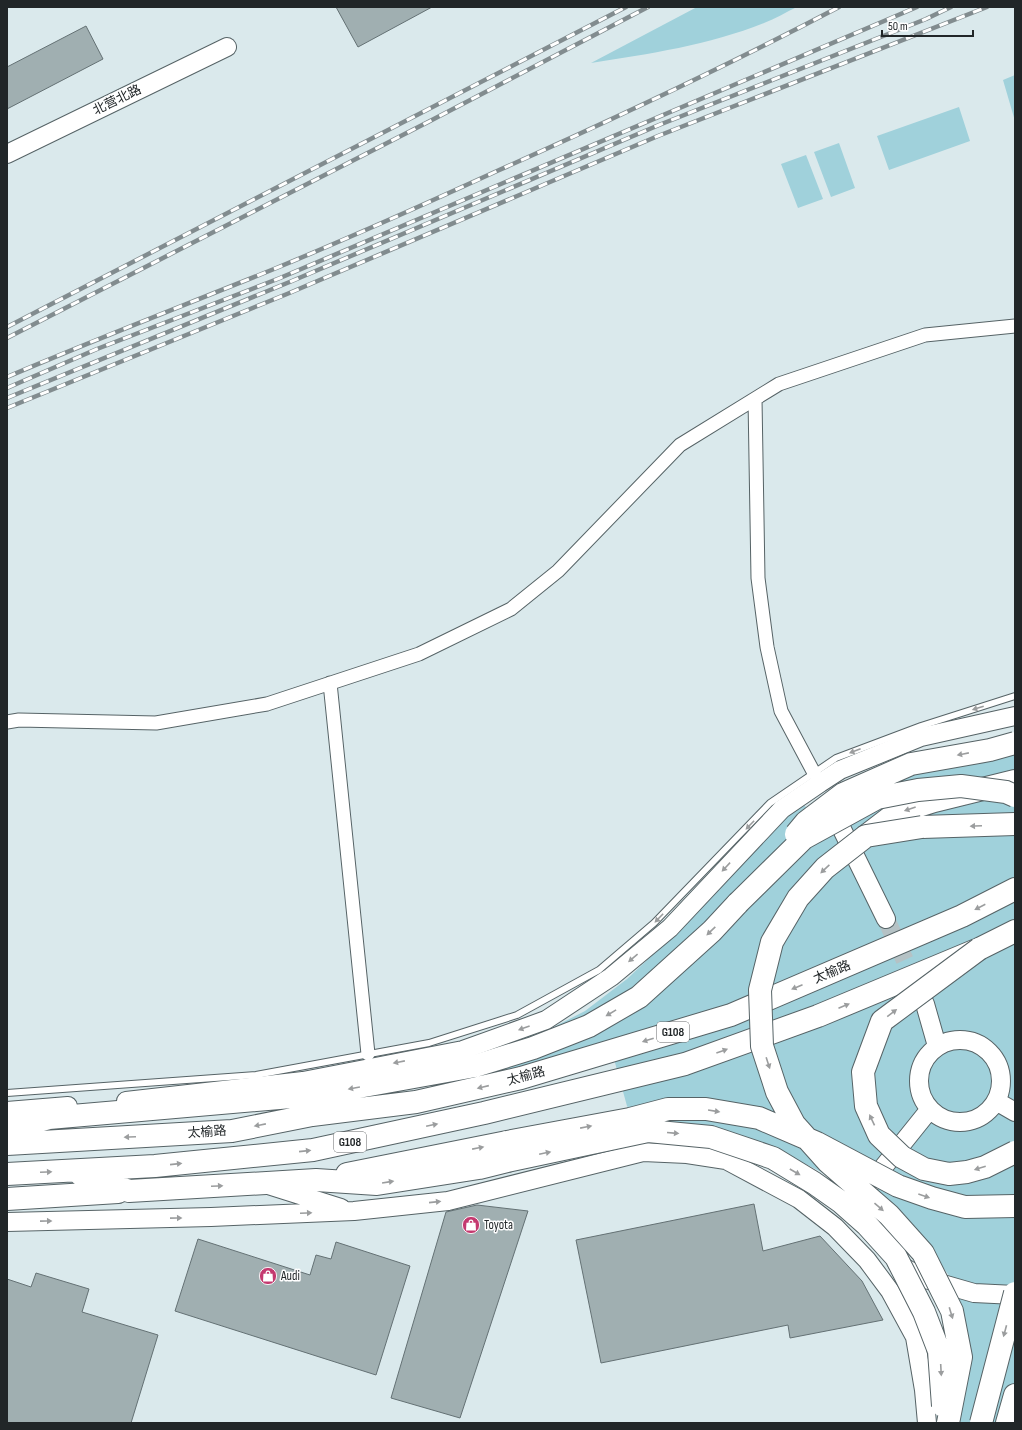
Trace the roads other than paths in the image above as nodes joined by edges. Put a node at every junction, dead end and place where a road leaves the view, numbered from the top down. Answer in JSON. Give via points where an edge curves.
{"nodes":[{"id":1,"x":227,"y":47,"type":"dead end"},
{"id":2,"x":7,"y":154,"type":"edge"},
{"id":3,"x":1015,"y":326,"type":"edge"},
{"id":4,"x":755,"y":399,"type":"junction"},
{"id":5,"x":330,"y":683,"type":"junction"},
{"id":6,"x":1015,"y":696,"type":"edge"},
{"id":7,"x":1015,"y":716,"type":"edge"},
{"id":8,"x":7,"y":722,"type":"edge"},
{"id":9,"x":1015,"y":743,"type":"edge"},
{"id":10,"x":817,"y":778,"type":"junction"},
{"id":11,"x":1015,"y":781,"type":"edge"},
{"id":12,"x":1015,"y":796,"type":"edge"},
{"id":13,"x":1015,"y":824,"type":"edge"},
{"id":14,"x":866,"y":836,"type":"junction"},
{"id":15,"x":756,"y":885,"type":"junction"},
{"id":16,"x":1015,"y":889,"type":"edge"},
{"id":17,"x":886,"y":919,"type":"tunnel mouth"},
{"id":18,"x":1015,"y":931,"type":"edge"},
{"id":19,"x":978,"y":949,"type":"junction"},
{"id":20,"x":925,"y":1004,"type":"tunnel mouth"},
{"id":21,"x":936,"y":1046,"type":"junction"},
{"id":22,"x":368,"y":1054,"type":"junction"},
{"id":23,"x":7,"y":1093,"type":"edge"},
{"id":24,"x":996,"y":1101,"type":"junction"},
{"id":25,"x":930,"y":1110,"type":"junction"},
{"id":26,"x":7,"y":1111,"type":"edge"},
{"id":27,"x":1015,"y":1112,"type":"edge"},
{"id":28,"x":7,"y":1129,"type":"edge"},
{"id":29,"x":7,"y":1144,"type":"edge"},
{"id":30,"x":507,"y":1151,"type":"junction"},
{"id":31,"x":1015,"y":1152,"type":"edge"},
{"id":32,"x":69,"y":1171,"type":"junction"},
{"id":33,"x":7,"y":1174,"type":"edge"},
{"id":34,"x":261,"y":1183,"type":"junction"},
{"id":35,"x":129,"y":1191,"type":"junction"},
{"id":36,"x":7,"y":1199,"type":"edge"},
{"id":37,"x":1015,"y":1206,"type":"edge"},
{"id":38,"x":354,"y":1211,"type":"junction"},
{"id":39,"x":7,"y":1222,"type":"edge"},
{"id":40,"x":835,"y":1227,"type":"junction"},
{"id":41,"x":1015,"y":1294,"type":"edge"},
{"id":42,"x":1015,"y":1395,"type":"edge"},
{"id":43,"x":927,"y":1423,"type":"edge"},
{"id":44,"x":943,"y":1423,"type":"edge"},
{"id":45,"x":948,"y":1423,"type":"edge"},
{"id":46,"x":981,"y":1423,"type":"edge"},
{"id":47,"x":1007,"y":1423,"type":"edge"}],
"edges":[{"from":1,"to":2,"type":"main road","name":"北营北路"},
{"from":3,"to":4,"type":"street","via":[[925,334],[779,384]]},
{"from":4,"to":5,"type":"street","via":[[680,445],[558,571],[511,609],[419,654]]},
{"from":4,"to":10,"type":"street","via":[[758,578],[768,647],[781,711]]},
{"from":5,"to":8,"type":"street","via":[[267,704],[156,723],[19,720]]},
{"from":5,"to":22,"type":"street"},
{"from":6,"to":10,"type":"lane","one_way":true,"via":[[922,726],[836,758]]},
{"from":7,"to":10,"type":"main road","via":[[921,737]]},
{"from":9,"to":15,"type":"highway","one_way":true,"bridge":true,"via":[[911,764],[843,794],[806,822]]},
{"from":10,"to":17,"type":"main road"},
{"from":10,"to":22,"type":"lane","one_way":true,"via":[[770,803],[654,923],[600,970],[517,1015],[429,1042]]},
{"from":10,"to":26,"type":"main road","one_way":true,"via":[[782,809],[670,928],[611,977],[546,1020],[463,1050],[303,1081]]},
{"from":11,"to":14,"type":"highway","one_way":true,"via":[[896,813]]},
{"from":12,"to":15,"type":"highway","bridge":true,"via":[[961,786],[918,790],[877,798],[804,838]]},
{"from":13,"to":14,"type":"highway","one_way":true,"bridge":true,"via":[[922,828]]},
{"from":14,"to":45,"type":"highway","one_way":true,"bridge":true,"via":[[825,868],[798,898],[772,942],[760,990],[762,1046],[777,1092],[794,1124],[828,1162],[889,1215],[923,1252],[952,1311],[960,1357]]},
{"from":15,"to":28,"type":"highway","one_way":true,"bridge":true,"via":[[712,931],[639,997],[589,1026],[533,1048],[475,1066],[314,1095],[49,1118]]},
{"from":16,"to":29,"type":"highway","name":"太榆路","number":"G108","one_way":true,"via":[[962,916],[731,1015],[521,1078],[416,1102],[312,1115],[232,1131]]},
{"from":18,"to":19,"type":"highway","name":"太榆路","number":"G108"},
{"from":31,"to":19,"type":"highway","one_way":true,"bridge":true,"via":[[985,1167],[967,1172],[949,1174],[924,1169],[902,1157],[879,1135],[866,1106],[863,1072],[882,1021]]},
{"from":32,"to":19,"type":"highway","name":"太榆路","number":"G108","one_way":true,"via":[[155,1166],[313,1150],[492,1111],[685,1064],[818,1016]]},
{"from":20,"to":21,"type":"main road"},
{"from":21,"to":24,"type":"main road","via":[[963,1039],[976,1042],[988,1050],[1001,1074],[1001,1088]]},
{"from":21,"to":25,"type":"main road","via":[[926,1056],[920,1069],[918,1084],[922,1098]]},
{"from":22,"to":23,"type":"lane","via":[[256,1075]]},
{"from":24,"to":25,"type":"main road","via":[[978,1119],[965,1122],[952,1122],[940,1118]]},
{"from":24,"to":27,"type":"main road"},
{"from":25,"to":40,"type":"main road"},
{"from":34,"to":30,"type":"highway","one_way":true,"via":[[316,1180],[377,1184],[479,1168]]},
{"from":30,"to":37,"type":"highway","one_way":true,"bridge":true,"via":[[668,1109],[706,1109],[759,1118],[817,1143],[898,1186],[932,1198],[965,1208]]},
{"from":30,"to":44,"type":"highway","one_way":true,"bridge":true,"via":[[648,1131],[711,1137],[773,1158],[814,1183],[841,1202],[896,1257],[924,1312],[940,1351]]},
{"from":33,"to":32,"type":"highway","name":"太榆路","number":"G108","one_way":true},
{"from":32,"to":35,"type":"highway"},
{"from":35,"to":34,"type":"highway","one_way":true},
{"from":34,"to":38,"type":"main road"},
{"from":35,"to":36,"type":"highway"},
{"from":39,"to":38,"type":"main road","one_way":true},
{"from":38,"to":40,"type":"main road","one_way":true,"via":[[448,1201],[643,1152],[687,1154],[726,1160],[799,1199]]},
{"from":40,"to":41,"type":"main road","via":[[922,1278],[974,1293]]},
{"from":40,"to":43,"type":"main road","via":[[867,1260],[890,1291],[915,1337]]},
{"from":41,"to":46,"type":"highway","one_way":true,"bridge":true},
{"from":42,"to":47,"type":"highway"}]}
